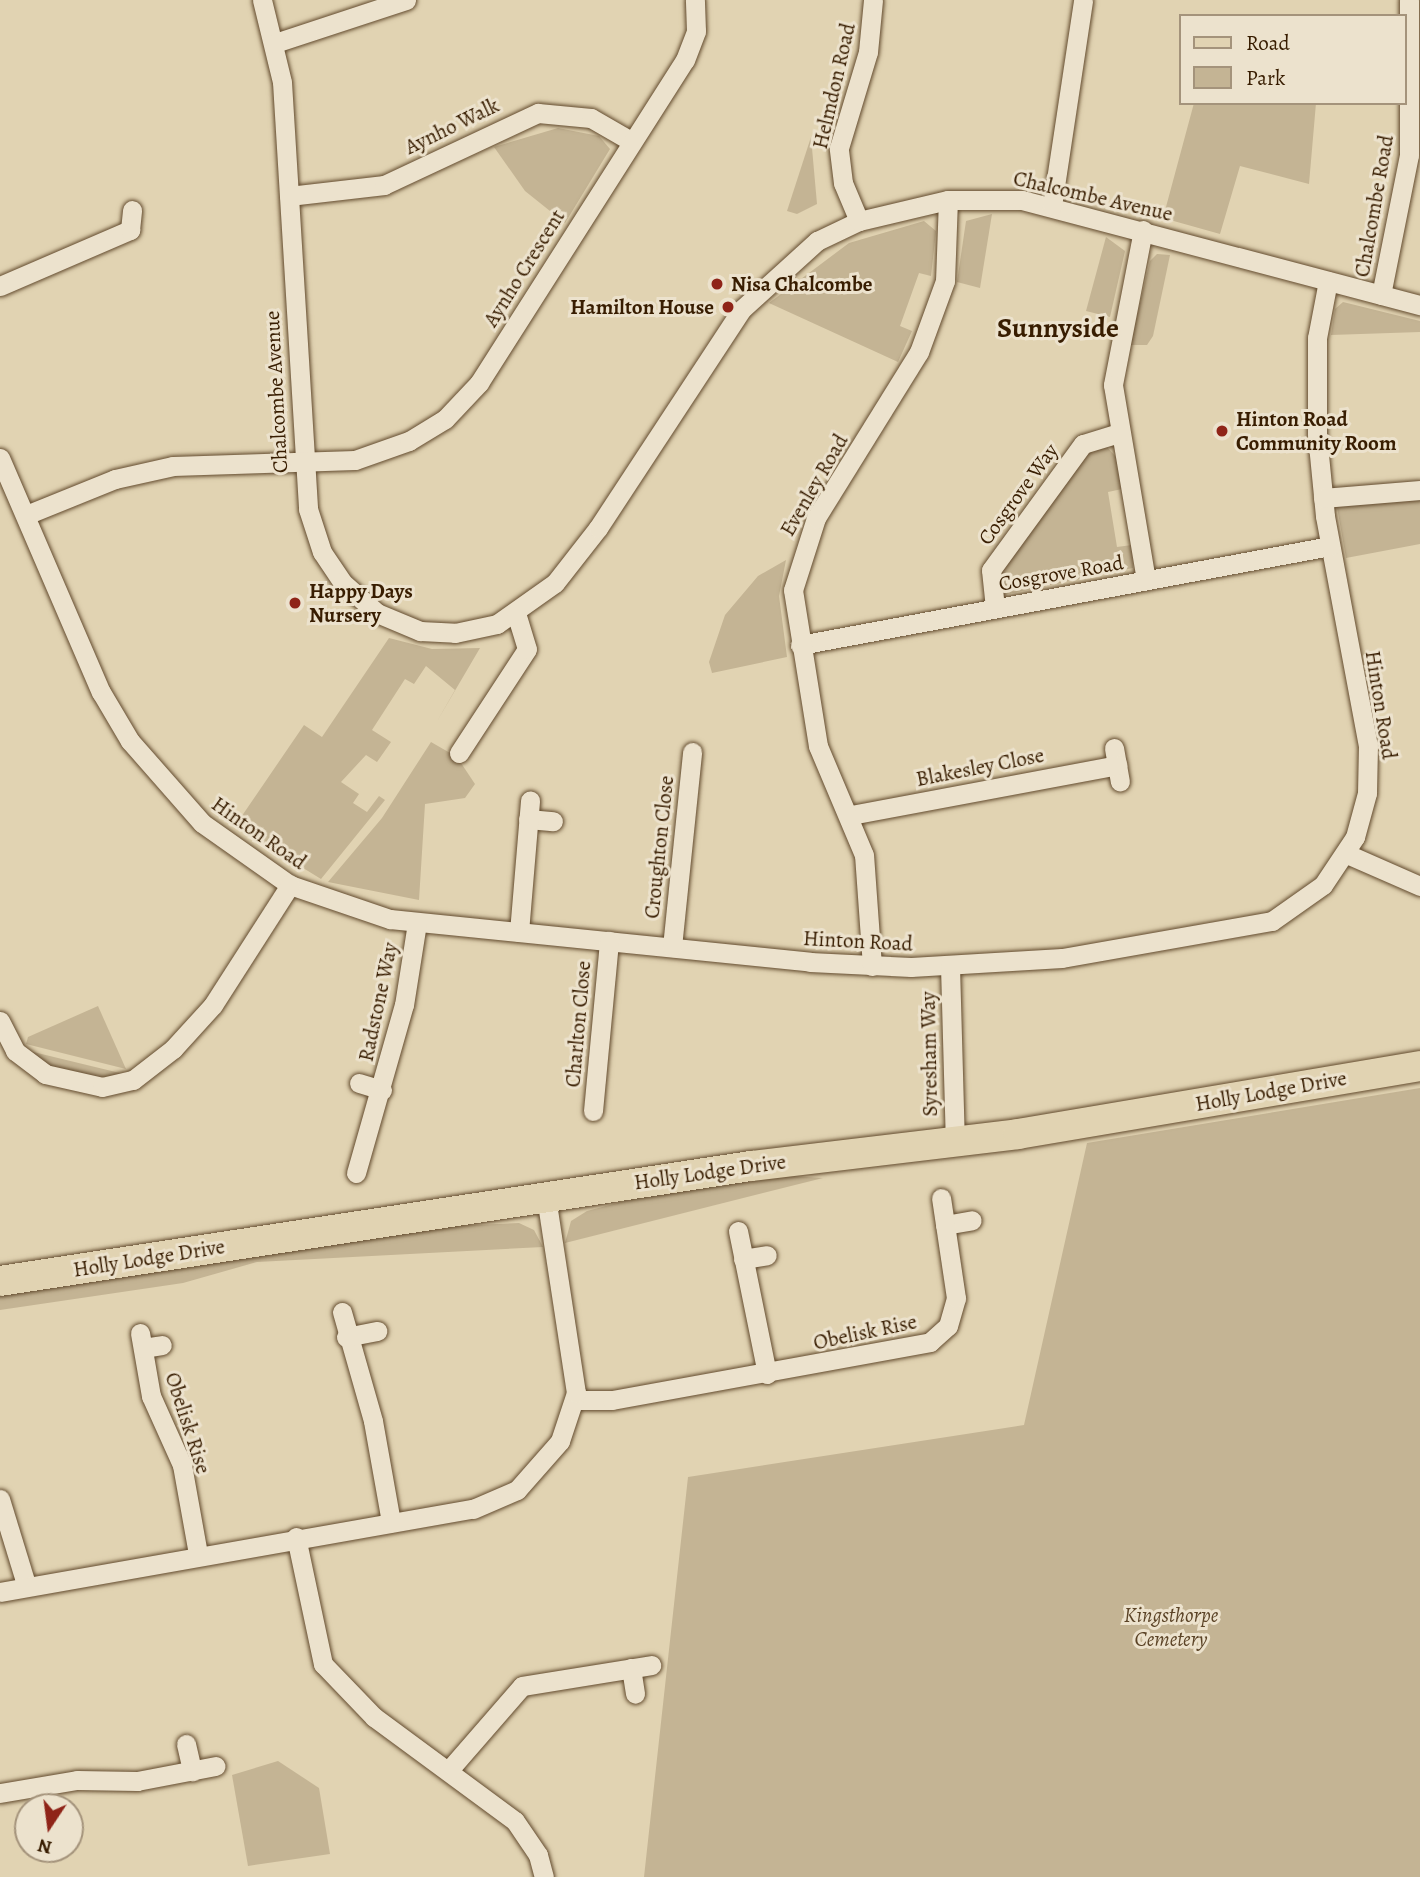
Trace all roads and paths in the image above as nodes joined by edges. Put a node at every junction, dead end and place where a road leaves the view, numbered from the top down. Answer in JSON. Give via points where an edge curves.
{"nodes":[{"id":1,"x":262,"y":0,"type":"edge"},
{"id":2,"x":406,"y":0,"type":"edge"},
{"id":3,"x":695,"y":0,"type":"edge"},
{"id":4,"x":873,"y":0,"type":"edge"},
{"id":5,"x":1083,"y":0,"type":"edge"},
{"id":6,"x":1409,"y":0,"type":"edge"},
{"id":7,"x":275,"y":43,"type":"junction"},
{"id":8,"x":631,"y":141,"type":"junction"},
{"id":9,"x":289,"y":195,"type":"junction"},
{"id":10,"x":948,"y":200,"type":"junction"},
{"id":11,"x":1052,"y":206,"type":"junction"},
{"id":12,"x":132,"y":210,"type":"dead end"},
{"id":13,"x":859,"y":221,"type":"junction"},
{"id":14,"x":1143,"y":230,"type":"junction"},
{"id":15,"x":1328,"y":281,"type":"junction"},
{"id":16,"x":0,"y":286,"type":"edge"},
{"id":17,"x":1381,"y":295,"type":"junction"},
{"id":18,"x":1420,"y":305,"type":"edge"},
{"id":19,"x":1119,"y":433,"type":"junction"},
{"id":20,"x":0,"y":458,"type":"edge"},
{"id":21,"x":302,"y":465,"type":"junction"},
{"id":22,"x":1420,"y":490,"type":"edge"},
{"id":23,"x":1323,"y":498,"type":"junction"},
{"id":24,"x":26,"y":514,"type":"junction"},
{"id":25,"x":1331,"y":546,"type":"junction"},
{"id":26,"x":1146,"y":580,"type":"junction"},
{"id":27,"x":995,"y":608,"type":"junction"},
{"id":28,"x":516,"y":614,"type":"junction"},
{"id":29,"x":800,"y":645,"type":"junction"},
{"id":30,"x":692,"y":752,"type":"dead end"},
{"id":31,"x":459,"y":753,"type":"dead end"},
{"id":32,"x":1117,"y":765,"type":"dead end"},
{"id":33,"x":851,"y":815,"type":"junction"},
{"id":34,"x":553,"y":821,"type":"dead end"},
{"id":35,"x":1347,"y":854,"type":"junction"},
{"id":36,"x":290,"y":885,"type":"junction"},
{"id":37,"x":1420,"y":886,"type":"edge"},
{"id":38,"x":417,"y":923,"type":"junction"},
{"id":39,"x":519,"y":932,"type":"junction"},
{"id":40,"x":609,"y":941,"type":"junction"},
{"id":41,"x":671,"y":947,"type":"junction"},
{"id":42,"x":872,"y":966,"type":"junction"},
{"id":43,"x":950,"y":966,"type":"junction"},
{"id":44,"x":0,"y":1021,"type":"edge"},
{"id":45,"x":7,"y":1057,"type":"edge"},
{"id":46,"x":1420,"y":1066,"type":"edge"},
{"id":47,"x":359,"y":1083,"type":"dead end"},
{"id":48,"x":382,"y":1090,"type":"junction"},
{"id":49,"x":593,"y":1111,"type":"dead end"},
{"id":50,"x":955,"y":1142,"type":"junction"},
{"id":51,"x":356,"y":1173,"type":"dead end"},
{"id":52,"x":546,"y":1197,"type":"junction"},
{"id":53,"x":941,"y":1198,"type":"dead end"},
{"id":54,"x":972,"y":1220,"type":"dead end"},
{"id":55,"x":945,"y":1224,"type":"junction"},
{"id":56,"x":738,"y":1231,"type":"dead end"},
{"id":57,"x":767,"y":1255,"type":"dead end"},
{"id":58,"x":743,"y":1259,"type":"junction"},
{"id":59,"x":0,"y":1281,"type":"edge"},
{"id":60,"x":342,"y":1312,"type":"dead end"},
{"id":61,"x":377,"y":1331,"type":"dead end"},
{"id":62,"x":346,"y":1337,"type":"junction"},
{"id":63,"x":148,"y":1342,"type":"dead end"},
{"id":64,"x":766,"y":1374,"type":"junction"},
{"id":65,"x":575,"y":1400,"type":"junction"},
{"id":66,"x":0,"y":1499,"type":"edge"},
{"id":67,"x":391,"y":1522,"type":"junction"},
{"id":68,"x":296,"y":1537,"type":"junction"},
{"id":69,"x":198,"y":1554,"type":"junction"},
{"id":70,"x":26,"y":1584,"type":"junction"},
{"id":71,"x":0,"y":1592,"type":"edge"},
{"id":72,"x":651,"y":1665,"type":"dead end"},
{"id":73,"x":631,"y":1668,"type":"junction"},
{"id":74,"x":635,"y":1694,"type":"dead end"},
{"id":75,"x":186,"y":1744,"type":"dead end"},
{"id":76,"x":216,"y":1766,"type":"dead end"},
{"id":77,"x":449,"y":1770,"type":"junction"},
{"id":78,"x":192,"y":1771,"type":"junction"},
{"id":79,"x":0,"y":1793,"type":"edge"},
{"id":80,"x":544,"y":1877,"type":"edge"}],
"edges":[{"from":1,"to":7,"type":"street","name":"Chalcombe Avenue"},
{"from":2,"to":7,"type":"street"},
{"from":3,"to":8,"type":"street","name":"Aynho Crescent","via":[[692,48]]},
{"from":4,"to":13,"type":"street","name":"Helmdon Road","via":[[868,52],[839,148],[843,183]]},
{"from":5,"to":11,"type":"street"},
{"from":6,"to":17,"type":"street","name":"Chalcombe Road","via":[[1409,155]]},
{"from":7,"to":9,"type":"street","name":"Chalcombe Avenue"},
{"from":8,"to":9,"type":"street","name":"Aynho Walk","via":[[591,118],[537,113],[384,185]]},
{"from":8,"to":21,"type":"street","name":"Aynho Crescent","via":[[489,368],[457,408],[392,449]]},
{"from":9,"to":21,"type":"street","name":"Chalcombe Avenue"},
{"from":10,"to":11,"type":"street","name":"Chalcombe Avenue","via":[[999,198]]},
{"from":10,"to":13,"type":"street","name":"Chalcombe Avenue"},
{"from":10,"to":29,"type":"street","name":"Evenley Road","via":[[945,281],[919,352],[830,494],[802,553],[793,597]]},
{"from":11,"to":14,"type":"street","name":"Chalcombe Avenue"},
{"from":12,"to":16,"type":"street","via":[[130,230]]},
{"from":13,"to":28,"type":"street","name":"Chalcombe Avenue","via":[[817,241],[752,297],[585,547]]},
{"from":14,"to":15,"type":"street","name":"Chalcombe Avenue"},
{"from":14,"to":19,"type":"street","via":[[1114,363]]},
{"from":15,"to":17,"type":"street","name":"Chalcombe Avenue"},
{"from":15,"to":23,"type":"street","name":"Hinton Road","via":[[1316,360]]},
{"from":17,"to":18,"type":"street","name":"Chalcombe Avenue"},
{"from":19,"to":26,"type":"street"},
{"from":19,"to":27,"type":"street","name":"Cosgrove Way","via":[[1083,444],[1007,548],[989,575]]},
{"from":20,"to":24,"type":"street","name":"Hinton Road"},
{"from":21,"to":24,"type":"street","name":"Aynho Crescent","via":[[234,461],[154,470]]},
{"from":21,"to":28,"type":"street","name":"Chalcombe Avenue","via":[[322,552],[342,582],[377,613],[404,626],[447,633],[481,629]]},
{"from":22,"to":23,"type":"street"},
{"from":23,"to":25,"type":"street","name":"Hinton Road"},
{"from":24,"to":36,"type":"street","name":"Hinton Road","via":[[101,692],[130,741],[202,823]]},
{"from":25,"to":26,"type":"street","name":"Cosgrove Road"},
{"from":25,"to":35,"type":"street","name":"Hinton Road","via":[[1369,769],[1362,817]]},
{"from":26,"to":27,"type":"street","name":"Cosgrove Road"},
{"from":27,"to":29,"type":"street","name":"Cosgrove Road"},
{"from":28,"to":31,"type":"street","via":[[527,649]]},
{"from":29,"to":33,"type":"street","name":"Evenley Road","via":[[818,746]]},
{"from":30,"to":41,"type":"street","name":"Croughton Close"},
{"from":32,"to":33,"type":"street","name":"Blakesley Close"},
{"from":33,"to":42,"type":"street","name":"Evenley Road","via":[[869,876]]},
{"from":34,"to":39,"type":"street","via":[[529,809]]},
{"from":35,"to":37,"type":"street"},
{"from":35,"to":43,"type":"street","name":"Hinton Road","via":[[1301,905],[1249,928],[1062,958]]},
{"from":36,"to":38,"type":"street","name":"Hinton Road","via":[[362,912]]},
{"from":36,"to":45,"type":"street","via":[[213,1005],[140,1076],[83,1086]]},
{"from":38,"to":39,"type":"street","name":"Hinton Road"},
{"from":38,"to":48,"type":"street","name":"Radstone Way"},
{"from":39,"to":40,"type":"street","name":"Hinton Road"},
{"from":40,"to":41,"type":"street","name":"Hinton Road"},
{"from":40,"to":49,"type":"street","name":"Charlton Close"},
{"from":41,"to":42,"type":"street","name":"Hinton Road"},
{"from":42,"to":43,"type":"street","name":"Hinton Road"},
{"from":43,"to":50,"type":"street","name":"Syresham Way"},
{"from":44,"to":45,"type":"street"},
{"from":46,"to":50,"type":"main road","name":"Holly Lodge Drive"},
{"from":47,"to":48,"type":"street","name":"Radstone Way"},
{"from":48,"to":51,"type":"street","name":"Radstone Way"},
{"from":50,"to":52,"type":"main road","name":"Holly Lodge Drive"},
{"from":52,"to":59,"type":"main road","name":"Holly Lodge Drive"},
{"from":52,"to":65,"type":"street"},
{"from":53,"to":55,"type":"street","name":"Obelisk Rise"},
{"from":54,"to":55,"type":"street"},
{"from":55,"to":64,"type":"street","name":"Obelisk Rise","via":[[956,1298],[940,1335],[917,1348]]},
{"from":56,"to":58,"type":"street"},
{"from":57,"to":58,"type":"street"},
{"from":58,"to":64,"type":"street"},
{"from":60,"to":62,"type":"street"},
{"from":61,"to":62,"type":"street"},
{"from":62,"to":67,"type":"street","via":[[373,1421]]},
{"from":63,"to":69,"type":"street","name":"Obelisk Rise","via":[[151,1396],[182,1465]]},
{"from":64,"to":65,"type":"street","name":"Obelisk Rise"},
{"from":65,"to":67,"type":"street","via":[[548,1461],[517,1490],[473,1509]]},
{"from":66,"to":70,"type":"street"},
{"from":67,"to":68,"type":"street"},
{"from":68,"to":69,"type":"street"},
{"from":68,"to":77,"type":"street","via":[[323,1664],[356,1702]]},
{"from":69,"to":70,"type":"street"},
{"from":70,"to":71,"type":"street"},
{"from":72,"to":73,"type":"street"},
{"from":73,"to":74,"type":"street"},
{"from":73,"to":77,"type":"street","via":[[522,1686]]},
{"from":75,"to":78,"type":"street"},
{"from":76,"to":78,"type":"street"},
{"from":77,"to":80,"type":"street","via":[[515,1821],[538,1855]]},
{"from":78,"to":79,"type":"street"}]}
